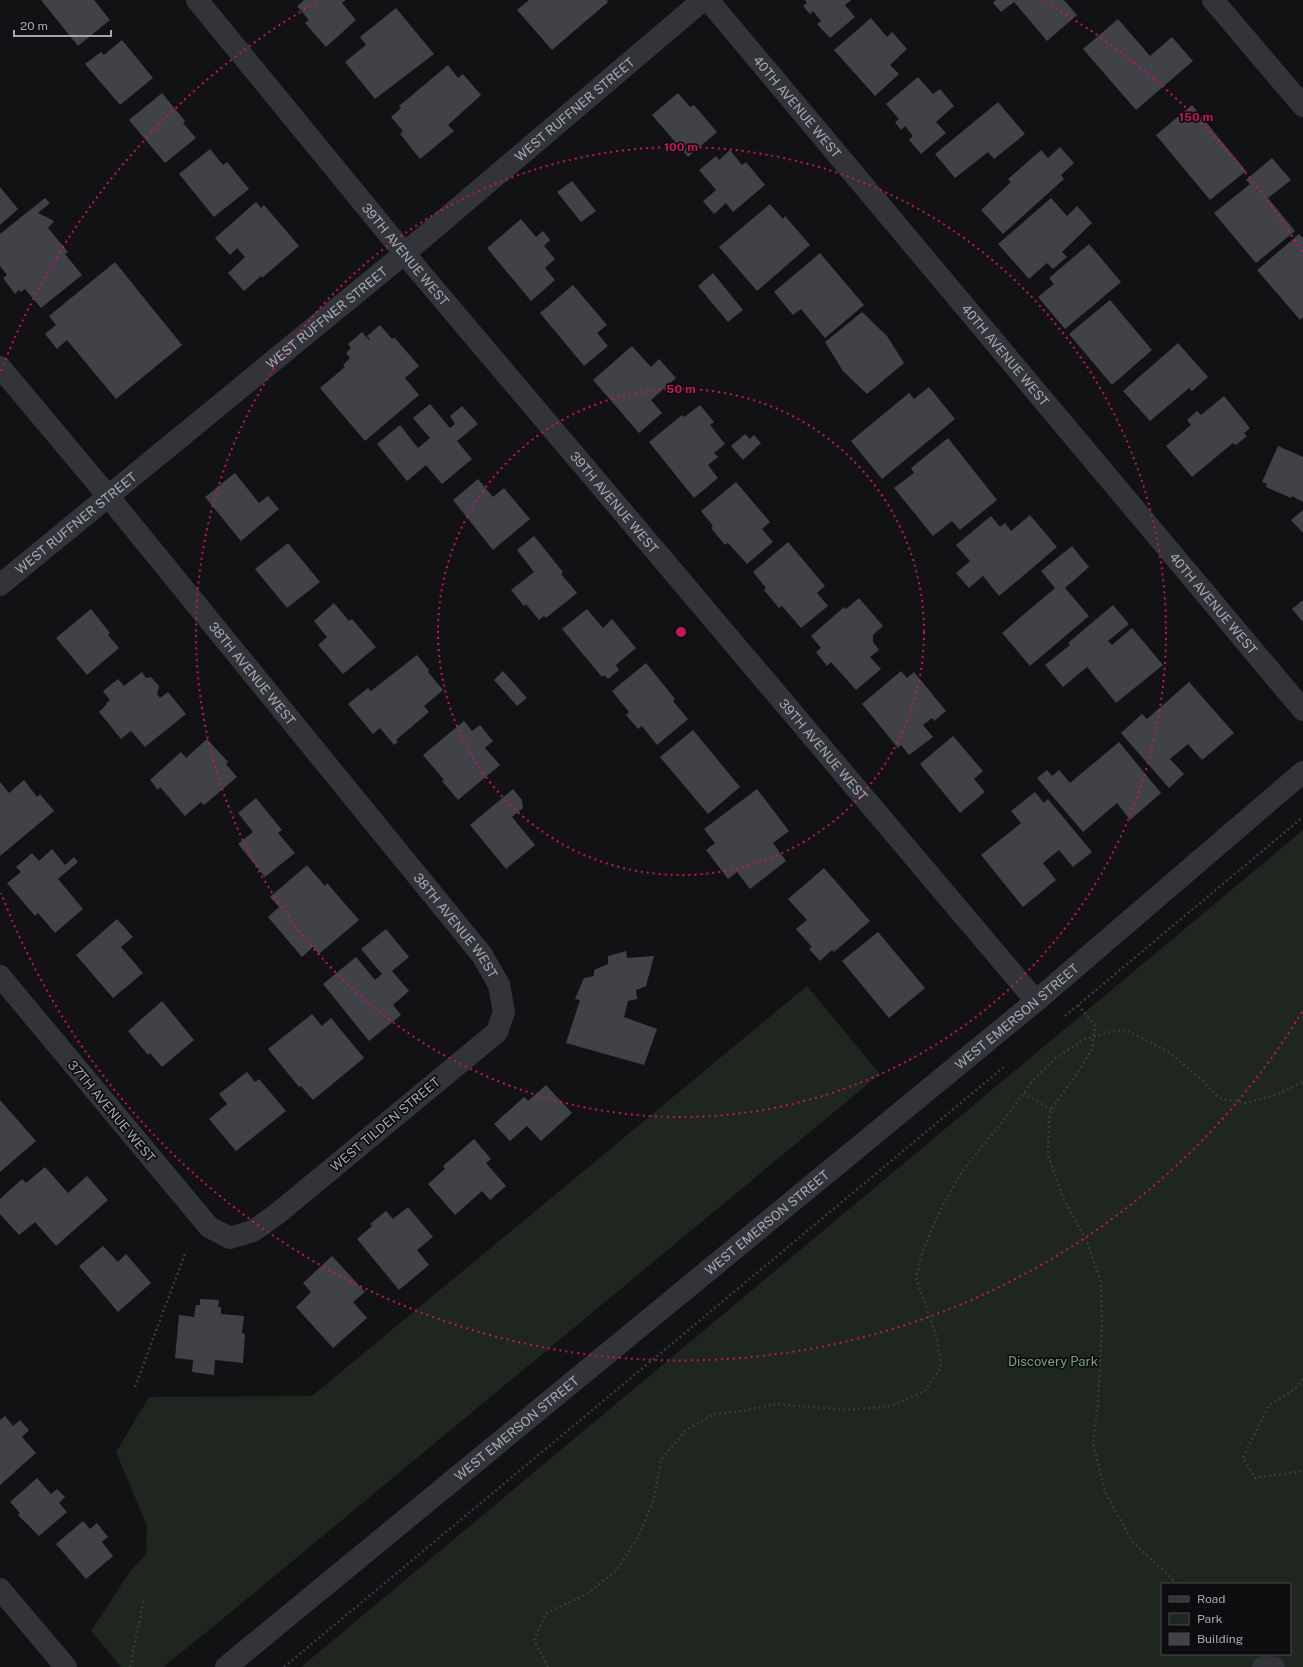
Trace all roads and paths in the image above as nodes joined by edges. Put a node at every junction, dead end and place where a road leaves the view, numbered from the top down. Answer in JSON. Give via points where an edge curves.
{"nodes":[{"id":1,"x":196,"y":0,"type":"edge"},
{"id":2,"x":704,"y":0,"type":"edge"},
{"id":3,"x":708,"y":0,"type":"edge"},
{"id":4,"x":1213,"y":0,"type":"edge"},
{"id":5,"x":1303,"y":106,"type":"edge"},
{"id":6,"x":405,"y":253,"type":"junction"},
{"id":7,"x":0,"y":367,"type":"edge"},
{"id":8,"x":108,"y":496,"type":"junction"},
{"id":9,"x":0,"y":585,"type":"edge"},
{"id":10,"x":1303,"y":710,"type":"edge"},
{"id":11,"x":1303,"y":772,"type":"edge"},
{"id":12,"x":1303,"y":817,"type":"edge"},
{"id":13,"x":0,"y":976,"type":"edge"},
{"id":14,"x":499,"y":985,"type":"joint"},
{"id":15,"x":1036,"y":1001,"type":"junction"},
{"id":16,"x":1076,"y":1002,"type":"dead end"},
{"id":17,"x":1079,"y":1005,"type":"junction"},
{"id":18,"x":1061,"y":1019,"type":"dead end"},
{"id":19,"x":1094,"y":1037,"type":"junction"},
{"id":20,"x":1007,"y":1064,"type":"dead end"},
{"id":21,"x":1303,"y":1082,"type":"edge"},
{"id":22,"x":1024,"y":1093,"type":"junction"},
{"id":23,"x":1051,"y":1110,"type":"junction"},
{"id":24,"x":230,"y":1238,"type":"joint"},
{"id":25,"x":186,"y":1251,"type":"dead end"},
{"id":26,"x":1303,"y":1379,"type":"edge"},
{"id":27,"x":135,"y":1387,"type":"dead end"},
{"id":28,"x":1303,"y":1471,"type":"edge"},
{"id":29,"x":1176,"y":1583,"type":"edge"},
{"id":30,"x":0,"y":1589,"type":"edge"},
{"id":31,"x":144,"y":1598,"type":"dead end"},
{"id":32,"x":66,"y":1667,"type":"edge"},
{"id":33,"x":130,"y":1667,"type":"edge"},
{"id":34,"x":226,"y":1667,"type":"edge"},
{"id":35,"x":284,"y":1667,"type":"edge"},
{"id":36,"x":548,"y":1667,"type":"edge"}],
"edges":[{"from":1,"to":6,"type":"street","name":"39TH AVENUE WEST"},
{"from":2,"to":6,"type":"street","name":"WEST RUFFNER STREET"},
{"from":3,"to":10,"type":"street","name":"40TH AVENUE WEST"},
{"from":4,"to":5,"type":"street"},
{"from":6,"to":8,"type":"street","name":"WEST RUFFNER STREET"},
{"from":6,"to":15,"type":"street","name":"39TH AVENUE WEST"},
{"from":7,"to":8,"type":"street","name":"38TH AVENUE WEST"},
{"from":8,"to":9,"type":"street","name":"WEST RUFFNER STREET"},
{"from":8,"to":14,"type":"street","name":"38TH AVENUE WEST","via":[[482,955]]},
{"from":11,"to":15,"type":"street","name":"WEST EMERSON STREET"},
{"from":12,"to":17,"type":"path"},
{"from":13,"to":24,"type":"street","name":"37TH AVENUE WEST","via":[[209,1226]]},
{"from":14,"to":24,"type":"street","name":"WEST TILDEN STREET","via":[[504,1012],[496,1032],[276,1214],[253,1231]]},
{"from":15,"to":34,"type":"street","name":"WEST EMERSON STREET"},
{"from":16,"to":17,"type":"path"},
{"from":17,"to":18,"type":"path"},
{"from":17,"to":19,"type":"path","via":[[1095,1026]]},
{"from":19,"to":21,"type":"path","via":[[1126,1030],[1139,1036],[1167,1051],[1219,1098],[1246,1103],[1278,1094]]},
{"from":19,"to":22,"type":"path","via":[[1083,1040],[1056,1058],[1034,1079]]},
{"from":19,"to":23,"type":"path","via":[[1092,1049]]},
{"from":20,"to":35,"type":"path"},
{"from":22,"to":23,"type":"path"},
{"from":22,"to":36,"type":"path","via":[[962,1170],[941,1208],[922,1253],[916,1278],[937,1339],[941,1367],[926,1391],[891,1406],[847,1410],[776,1404],[714,1414],[686,1431],[661,1460],[654,1499],[639,1535],[618,1569],[587,1594],[546,1613],[534,1640]]},
{"from":23,"to":29,"type":"path","via":[[1048,1155],[1063,1198],[1087,1242],[1101,1282],[1102,1325],[1093,1443],[1105,1492],[1132,1541]]},
{"from":25,"to":27,"type":"path"},
{"from":26,"to":28,"type":"path","via":[[1294,1389],[1269,1405],[1242,1458],[1255,1478]]},
{"from":30,"to":32,"type":"street"},
{"from":31,"to":33,"type":"path"}]}
